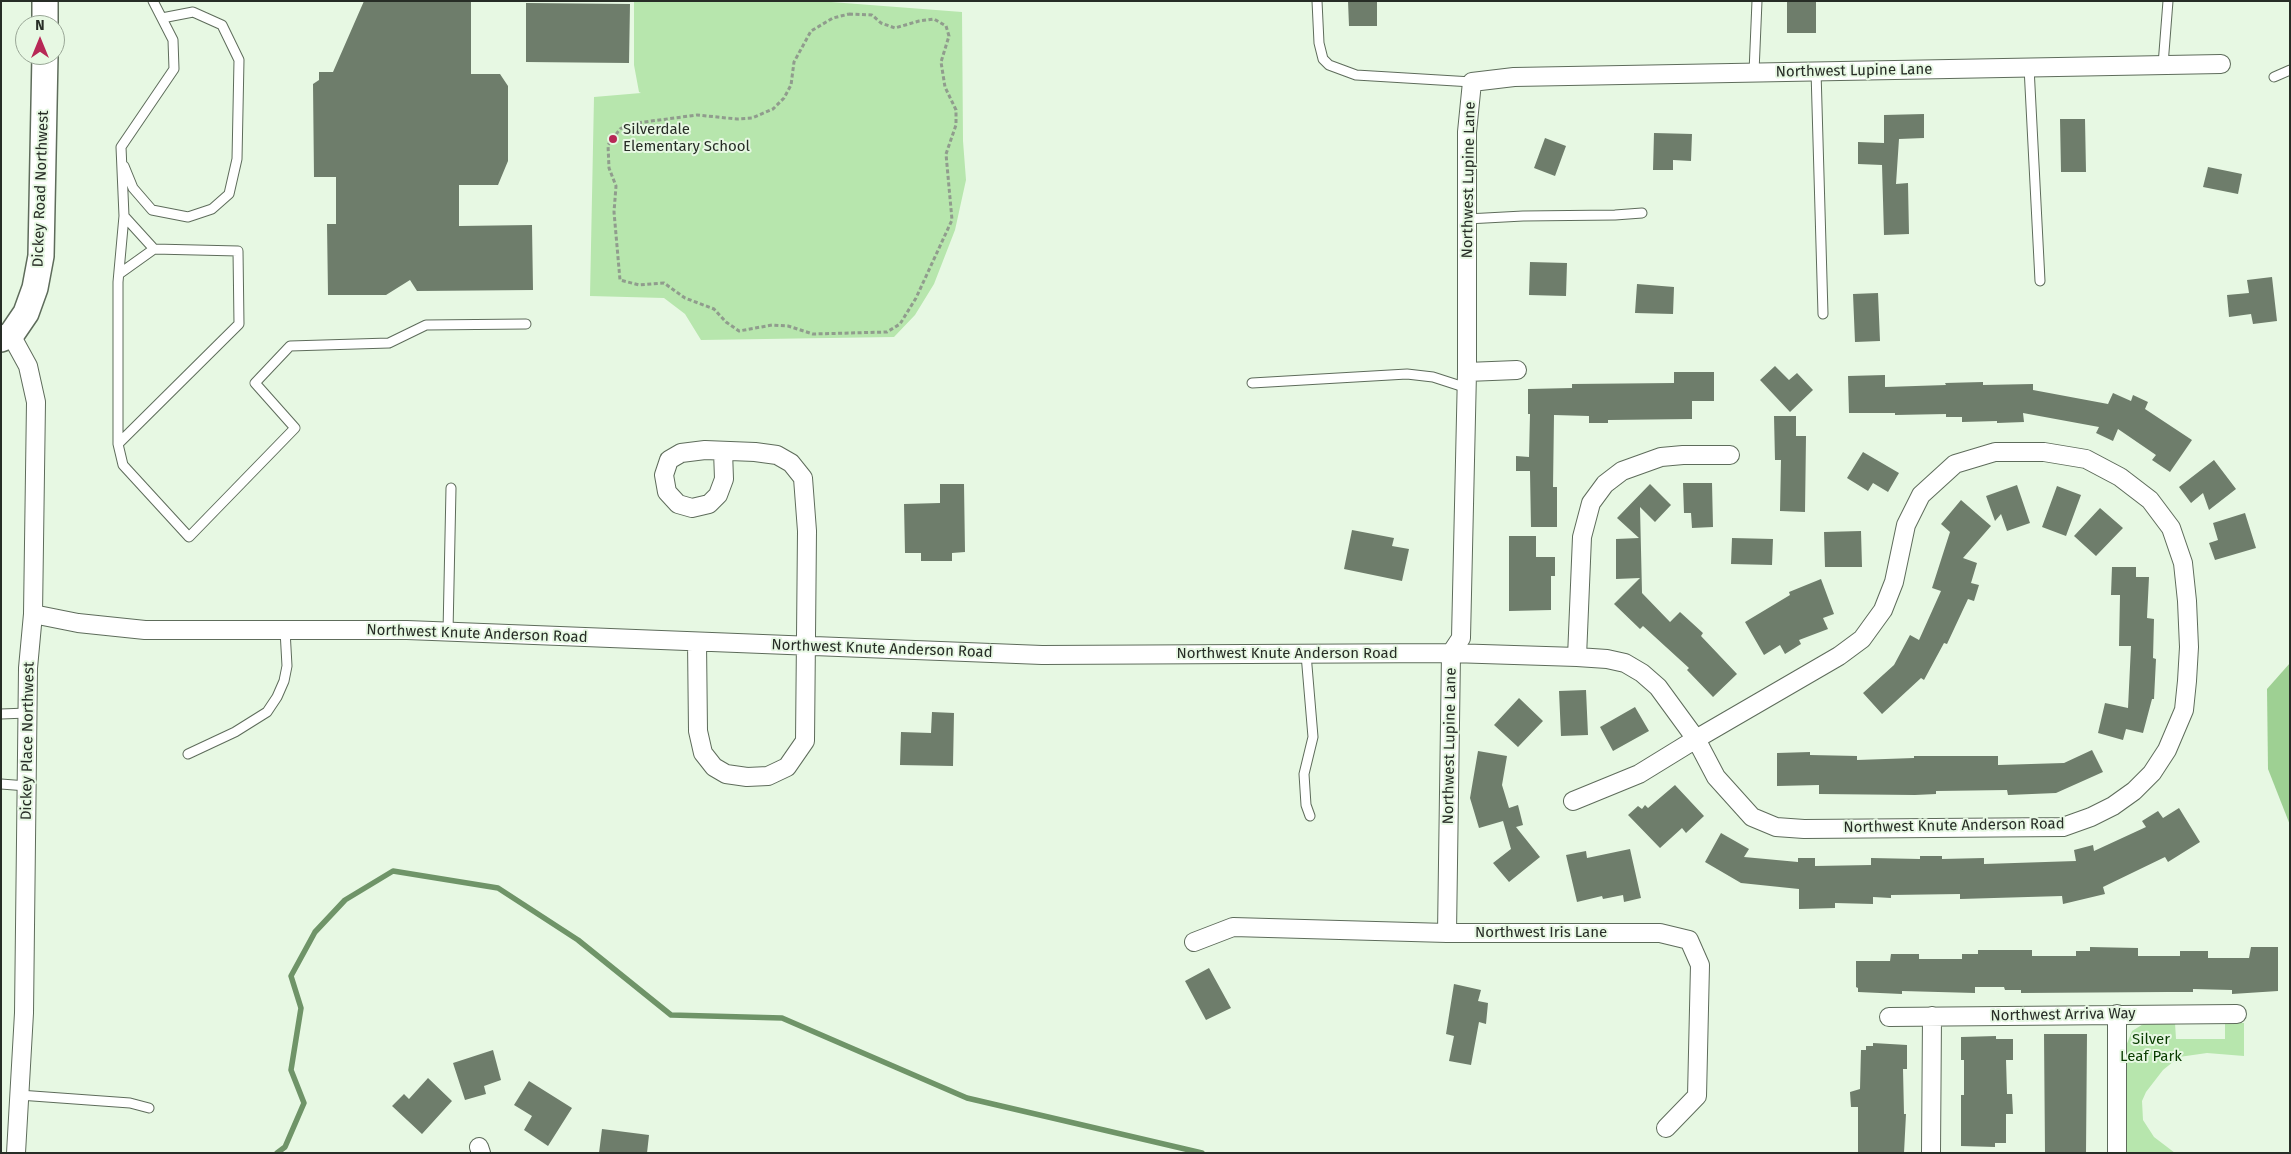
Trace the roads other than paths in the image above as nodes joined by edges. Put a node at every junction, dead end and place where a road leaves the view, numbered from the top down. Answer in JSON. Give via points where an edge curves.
{"nodes":[{"id":1,"x":46,"y":1,"type":"edge"},
{"id":2,"x":153,"y":1,"type":"edge"},
{"id":3,"x":1317,"y":1,"type":"edge"},
{"id":4,"x":1757,"y":1,"type":"edge"},
{"id":5,"x":2168,"y":1,"type":"edge"},
{"id":6,"x":45,"y":15,"type":"edge"},
{"id":7,"x":162,"y":18,"type":"junction"},
{"id":8,"x":2221,"y":64,"type":"dead end"},
{"id":9,"x":45,"y":65,"type":"edge"},
{"id":10,"x":2163,"y":65,"type":"junction"},
{"id":11,"x":2029,"y":67,"type":"junction"},
{"id":12,"x":2290,"y":70,"type":"edge"},
{"id":13,"x":1816,"y":71,"type":"junction"},
{"id":14,"x":1754,"y":72,"type":"junction"},
{"id":15,"x":2274,"y":77,"type":"dead end"},
{"id":16,"x":1472,"y":82,"type":"junction"},
{"id":17,"x":122,"y":158,"type":"junction"},
{"id":18,"x":1642,"y":213,"type":"dead end"},
{"id":19,"x":124,"y":216,"type":"junction"},
{"id":20,"x":1467,"y":219,"type":"junction"},
{"id":21,"x":154,"y":249,"type":"junction"},
{"id":22,"x":119,"y":274,"type":"junction"},
{"id":23,"x":2040,"y":281,"type":"dead end"},
{"id":24,"x":1823,"y":314,"type":"dead end"},
{"id":25,"x":526,"y":324,"type":"dead end"},
{"id":26,"x":6,"y":337,"type":"edge"},
{"id":27,"x":1517,"y":370,"type":"dead end"},
{"id":28,"x":1467,"y":380,"type":"junction"},
{"id":29,"x":1252,"y":383,"type":"dead end"},
{"id":30,"x":118,"y":444,"type":"junction"},
{"id":31,"x":723,"y":451,"type":"dead end"},
{"id":32,"x":1730,"y":455,"type":"dead end"},
{"id":33,"x":451,"y":488,"type":"dead end"},
{"id":34,"x":33,"y":614,"type":"junction"},
{"id":35,"x":284,"y":630,"type":"junction"},
{"id":36,"x":448,"y":632,"type":"junction"},
{"id":37,"x":697,"y":642,"type":"junction"},
{"id":38,"x":806,"y":646,"type":"junction"},
{"id":39,"x":1451,"y":653,"type":"junction"},
{"id":40,"x":1306,"y":654,"type":"junction"},
{"id":41,"x":1576,"y":657,"type":"junction"},
{"id":42,"x":27,"y":713,"type":"junction"},
{"id":43,"x":1,"y":714,"type":"edge"},
{"id":44,"x":1696,"y":739,"type":"junction"},
{"id":45,"x":188,"y":754,"type":"dead end"},
{"id":46,"x":1,"y":784,"type":"edge"},
{"id":47,"x":26,"y":786,"type":"junction"},
{"id":48,"x":1573,"y":801,"type":"dead end"},
{"id":49,"x":1310,"y":816,"type":"dead end"},
{"id":50,"x":1447,"y":933,"type":"junction"},
{"id":51,"x":1194,"y":942,"type":"dead end"},
{"id":52,"x":2117,"y":1014,"type":"junction"},
{"id":53,"x":2237,"y":1014,"type":"dead end"},
{"id":54,"x":1932,"y":1016,"type":"junction"},
{"id":55,"x":1888,"y":1017,"type":"dead end"},
{"id":56,"x":19,"y":1095,"type":"junction"},
{"id":57,"x":148,"y":1108,"type":"dead end"},
{"id":58,"x":1666,"y":1128,"type":"dead end"},
{"id":59,"x":16,"y":1153,"type":"edge"},
{"id":60,"x":1931,"y":1153,"type":"edge"},
{"id":61,"x":2117,"y":1153,"type":"edge"}],
"edges":[{"from":1,"to":6,"type":"street"},
{"from":2,"to":7,"type":"lane"},
{"from":3,"to":16,"type":"lane","via":[[1318,43],[1329,66],[1356,75]]},
{"from":4,"to":14,"type":"lane"},
{"from":5,"to":10,"type":"lane"},
{"from":7,"to":17,"type":"lane","via":[[173,40],[174,69],[121,147]]},
{"from":7,"to":17,"type":"lane","via":[[193,12],[222,25],[239,60],[237,159],[229,194],[212,209],[188,217],[152,210],[133,188]]},
{"from":8,"to":10,"type":"street","name":"Northwest Lupine Lane"},
{"from":9,"to":26,"type":"street","name":"Dickey Road Northwest","via":[[41,256],[26,312]]},
{"from":10,"to":11,"type":"street","name":"Northwest Lupine Lane"},
{"from":11,"to":13,"type":"street","name":"Northwest Lupine Lane"},
{"from":11,"to":23,"type":"lane"},
{"from":12,"to":15,"type":"lane"},
{"from":13,"to":14,"type":"street","name":"Northwest Lupine Lane"},
{"from":13,"to":24,"type":"lane"},
{"from":14,"to":16,"type":"street","name":"Northwest Lupine Lane","via":[[1514,77]]},
{"from":16,"to":20,"type":"street","name":"Northwest Lupine Lane","via":[[1467,132]]},
{"from":17,"to":19,"type":"lane"},
{"from":18,"to":20,"type":"lane"},
{"from":19,"to":21,"type":"lane"},
{"from":19,"to":22,"type":"lane"},
{"from":20,"to":28,"type":"street","name":"Northwest Lupine Lane"},
{"from":21,"to":22,"type":"lane"},
{"from":21,"to":30,"type":"lane","via":[[238,251],[239,324]]},
{"from":22,"to":30,"type":"lane"},
{"from":25,"to":30,"type":"lane","via":[[426,326],[390,343],[290,346],[255,383],[295,428],[189,537],[123,465]]},
{"from":26,"to":34,"type":"street","name":"Dickey Place Northwest","via":[[28,366],[36,402]]},
{"from":27,"to":28,"type":"street"},
{"from":28,"to":29,"type":"lane","via":[[1407,374]]},
{"from":28,"to":39,"type":"street","name":"Northwest Lupine Lane","via":[[1461,638]]},
{"from":31,"to":38,"type":"street","via":[[777,454],[791,463],[803,478],[807,530]]},
{"from":32,"to":41,"type":"street","via":[[1661,457],[1622,471],[1605,484],[1591,503],[1582,536]]},
{"from":33,"to":36,"type":"lane"},
{"from":34,"to":35,"type":"street","name":"Northwest Knute Anderson Road","via":[[78,623],[145,630]]},
{"from":34,"to":42,"type":"street","name":"Dickey Place Northwest"},
{"from":35,"to":36,"type":"street","name":"Northwest Knute Anderson Road"},
{"from":35,"to":45,"type":"lane","via":[[287,666],[284,681],[267,712],[235,732]]},
{"from":36,"to":37,"type":"street","name":"Northwest Knute Anderson Road"},
{"from":37,"to":38,"type":"street","name":"Northwest Knute Anderson Road"},
{"from":37,"to":38,"type":"street","via":[[698,731],[702,753],[726,774],[747,777],[768,776],[787,767],[805,741]]},
{"from":38,"to":40,"type":"street","name":"Northwest Knute Anderson Road","via":[[1042,655]]},
{"from":39,"to":40,"type":"street","name":"Northwest Knute Anderson Road"},
{"from":39,"to":41,"type":"street","name":"Northwest Knute Anderson Road"},
{"from":39,"to":50,"type":"street","name":"Northwest Lupine Lane"},
{"from":40,"to":49,"type":"lane","via":[[1313,737],[1304,774]]},
{"from":41,"to":44,"type":"street","name":"Northwest Knute Anderson Road","via":[[1625,663],[1642,673],[1672,704]]},
{"from":42,"to":43,"type":"lane"},
{"from":42,"to":47,"type":"street","name":"Dickey Place Northwest"},
{"from":44,"to":44,"type":"street","name":"Northwest Knute Anderson Road","via":[[1716,777],[1752,817],[1776,827],[2062,826],[2091,817],[2134,791],[2152,773],[2167,750],[2184,710],[2189,647],[2187,601],[2183,563],[2172,528],[2150,500],[2120,477],[2086,459],[2044,452],[1994,452],[1955,464],[1921,495],[1906,525],[1894,582],[1882,610],[1862,639],[1839,656]]},
{"from":44,"to":48,"type":"street","via":[[1639,774]]},
{"from":46,"to":47,"type":"lane"},
{"from":47,"to":56,"type":"street","name":"Dickey Place Northwest","via":[[24,1013]]},
{"from":50,"to":51,"type":"street","name":"Northwest Iris Lane","via":[[1233,926]]},
{"from":50,"to":58,"type":"street","name":"Northwest Iris Lane","via":[[1660,933],[1689,940],[1700,965],[1697,1096]]},
{"from":52,"to":53,"type":"street","name":"Northwest Arriva Way"},
{"from":52,"to":54,"type":"street","name":"Northwest Arriva Way"},
{"from":52,"to":61,"type":"street"},
{"from":54,"to":55,"type":"street","name":"Northwest Arriva Way"},
{"from":54,"to":60,"type":"street"},
{"from":56,"to":57,"type":"lane","via":[[130,1103]]},
{"from":56,"to":59,"type":"street","name":"Dickey Place Northwest"}]}
